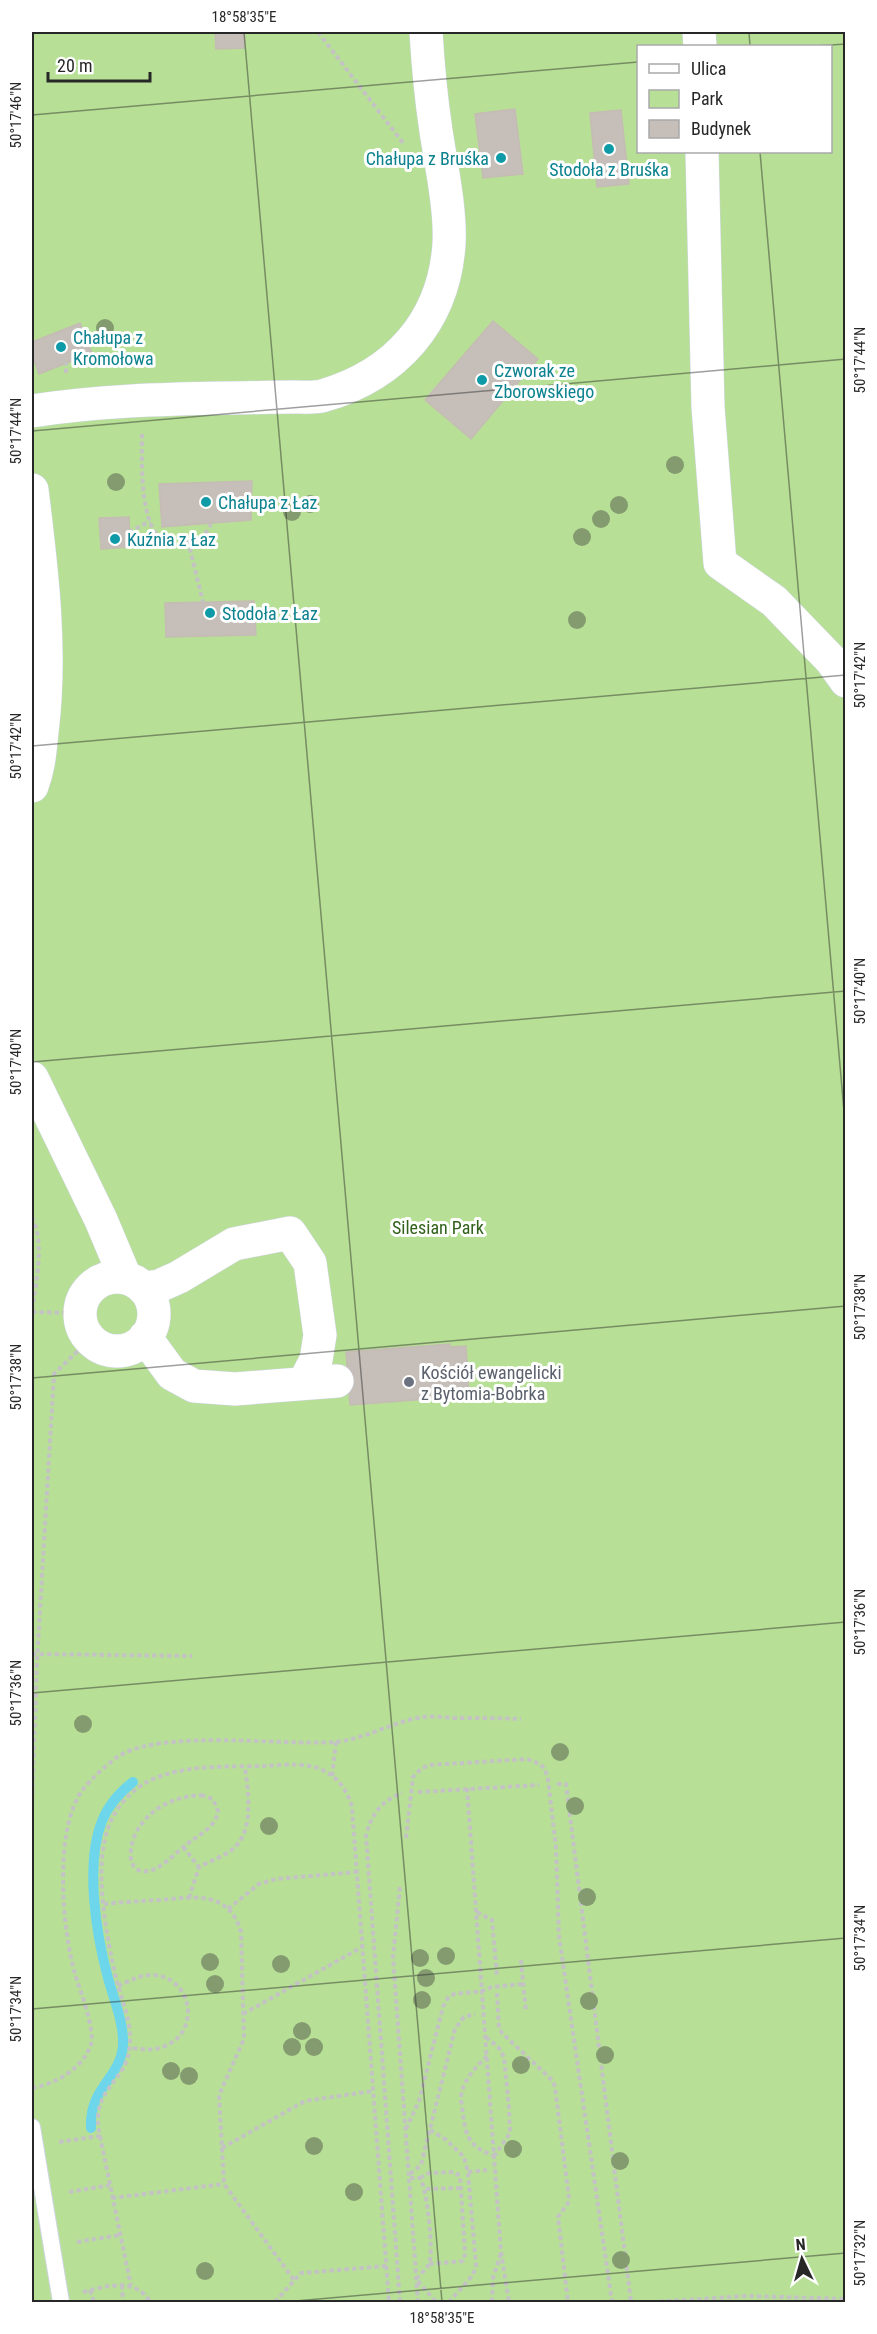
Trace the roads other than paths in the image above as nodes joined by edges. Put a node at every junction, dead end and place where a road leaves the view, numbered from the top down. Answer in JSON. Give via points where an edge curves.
{"nodes":[{"id":1,"x":426,"y":32,"type":"edge"},
{"id":2,"x":702,"y":153,"type":"edge"},
{"id":3,"x":32,"y":411,"type":"edge"},
{"id":4,"x":32,"y":490,"type":"edge"},
{"id":5,"x":846,"y":681,"type":"edge"},
{"id":6,"x":32,"y":786,"type":"edge"},
{"id":7,"x":32,"y":1078,"type":"edge"},
{"id":8,"x":134,"y":1282,"type":"junction"},
{"id":9,"x":145,"y":1338,"type":"junction"},
{"id":10,"x":337,"y":1381,"type":"dead end"},
{"id":11,"x":304,"y":1383,"type":"junction"},
{"id":12,"x":32,"y":2127,"type":"edge"},
{"id":13,"x":61,"y":2302,"type":"edge"}],
"edges":[{"from":1,"to":3,"type":"street","via":[[449,242],[443,284],[423,328],[404,350],[357,383],[320,397],[141,400]]},
{"from":2,"to":5,"type":"street","via":[[708,407],[720,563],[774,601]]},
{"from":4,"to":6,"type":"street","via":[[45,614],[46,700]]},
{"from":7,"to":8,"type":"street"},
{"from":8,"to":9,"type":"street","via":[[150,1298],[154,1310]]},
{"from":8,"to":9,"type":"street","via":[[103,1279],[93,1285],[85,1293],[84,1326],[108,1350],[129,1349]]},
{"from":8,"to":11,"type":"street","via":[[159,1286],[234,1244],[290,1233],[310,1263],[320,1335],[316,1360]]},
{"from":9,"to":11,"type":"street","via":[[172,1374],[194,1386],[235,1389]]},
{"from":10,"to":11,"type":"street"},
{"from":12,"to":13,"type":"lane"}]}
